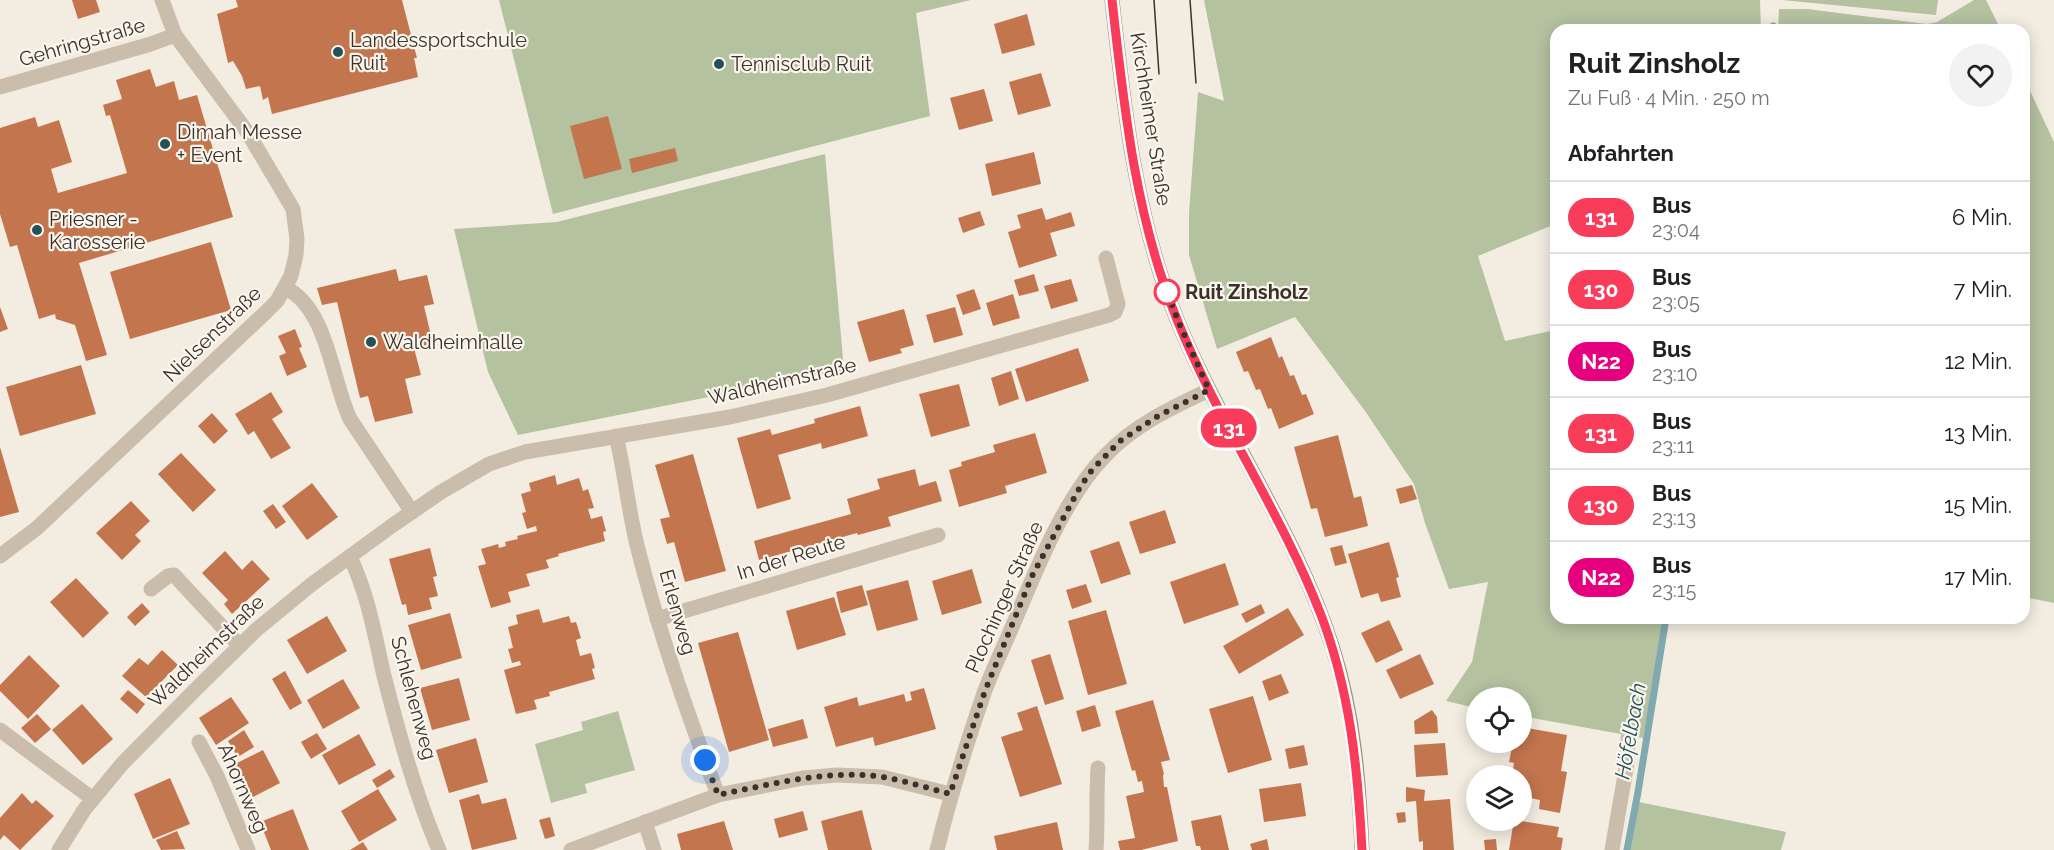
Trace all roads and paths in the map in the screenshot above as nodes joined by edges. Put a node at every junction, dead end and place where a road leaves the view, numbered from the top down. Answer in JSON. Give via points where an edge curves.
{"nodes":[{"id":1,"x":162,"y":0,"type":"edge"},
{"id":2,"x":1112,"y":0,"type":"edge"},
{"id":3,"x":175,"y":35,"type":"junction"},
{"id":4,"x":0,"y":87,"type":"edge"},
{"id":5,"x":1106,"y":258,"type":"dead end"},
{"id":6,"x":286,"y":288,"type":"junction"},
{"id":7,"x":1209,"y":390,"type":"junction"},
{"id":8,"x":616,"y":436,"type":"junction"},
{"id":9,"x":412,"y":512,"type":"junction"},
{"id":10,"x":938,"y":535,"type":"dead end"},
{"id":11,"x":0,"y":556,"type":"edge"},
{"id":12,"x":350,"y":557,"type":"junction"},
{"id":13,"x":151,"y":589,"type":"dead end"},
{"id":14,"x":657,"y":619,"type":"junction"},
{"id":15,"x":240,"y":646,"type":"junction"},
{"id":16,"x":0,"y":730,"type":"edge"},
{"id":17,"x":1628,"y":738,"type":"dead end"},
{"id":18,"x":200,"y":742,"type":"dead end"},
{"id":19,"x":1098,"y":768,"type":"dead end"},
{"id":20,"x":950,"y":794,"type":"junction"},
{"id":21,"x":718,"y":795,"type":"junction"},
{"id":22,"x":93,"y":799,"type":"junction"},
{"id":23,"x":645,"y":822,"type":"junction"},
{"id":24,"x":58,"y":850,"type":"edge"},
{"id":25,"x":248,"y":850,"type":"edge"},
{"id":26,"x":439,"y":850,"type":"edge"},
{"id":27,"x":571,"y":850,"type":"edge"},
{"id":28,"x":654,"y":850,"type":"edge"},
{"id":29,"x":937,"y":850,"type":"edge"},
{"id":30,"x":1096,"y":850,"type":"edge"},
{"id":31,"x":1362,"y":850,"type":"edge"},
{"id":32,"x":1612,"y":850,"type":"edge"}],
"edges":[{"from":1,"to":3,"type":"street","name":"Nielsenstraße"},
{"from":2,"to":7,"type":"main road","name":"Kirchheimer Straße","via":[[1140,198],[1167,293]]},
{"from":3,"to":4,"type":"street","name":"Gehringstraße"},
{"from":3,"to":6,"type":"street","name":"Nielsenstraße","via":[[248,133],[293,209],[296,255]]},
{"from":5,"to":8,"type":"street","name":"Waldheimstraße","via":[[1118,304],[1109,315],[827,395],[730,417]]},
{"from":6,"to":9,"type":"street","via":[[305,302],[314,317],[350,419]]},
{"from":6,"to":11,"type":"street","name":"Nielsenstraße","via":[[139,434],[37,528]]},
{"from":7,"to":20,"type":"street","name":"Plochinger Straße","via":[[1120,441],[1080,487],[1032,576],[985,691]]},
{"from":7,"to":31,"type":"main road","name":"Kirchheimer Straße","via":[[1307,581],[1333,649],[1355,745]]},
{"from":8,"to":9,"type":"street","name":"Waldheimstraße","via":[[525,452],[489,464]]},
{"from":8,"to":14,"type":"street","name":"Erlenweg","via":[[636,543]]},
{"from":9,"to":12,"type":"street","name":"Waldheimstraße"},
{"from":10,"to":14,"type":"street","name":"In der Reute"},
{"from":12,"to":15,"type":"street","name":"Waldheimstraße","via":[[289,602]]},
{"from":12,"to":26,"type":"street","name":"Schlehenweg","via":[[369,610],[421,804]]},
{"from":13,"to":15,"type":"street","via":[[174,575]]},
{"from":14,"to":21,"type":"street","name":"Erlenweg"},
{"from":15,"to":22,"type":"street","name":"Waldheimstraße","via":[[148,737]]},
{"from":16,"to":22,"type":"street"},
{"from":17,"to":32,"type":"street"},
{"from":18,"to":25,"type":"street","name":"Ahornweg"},
{"from":19,"to":30,"type":"street"},
{"from":20,"to":21,"type":"street","via":[[882,777],[837,775],[781,781]]},
{"from":20,"to":29,"type":"street","name":"Plochinger Straße"},
{"from":21,"to":23,"type":"street"},
{"from":22,"to":24,"type":"street","name":"Waldheimstraße"},
{"from":23,"to":27,"type":"street"},
{"from":23,"to":28,"type":"street"}]}
